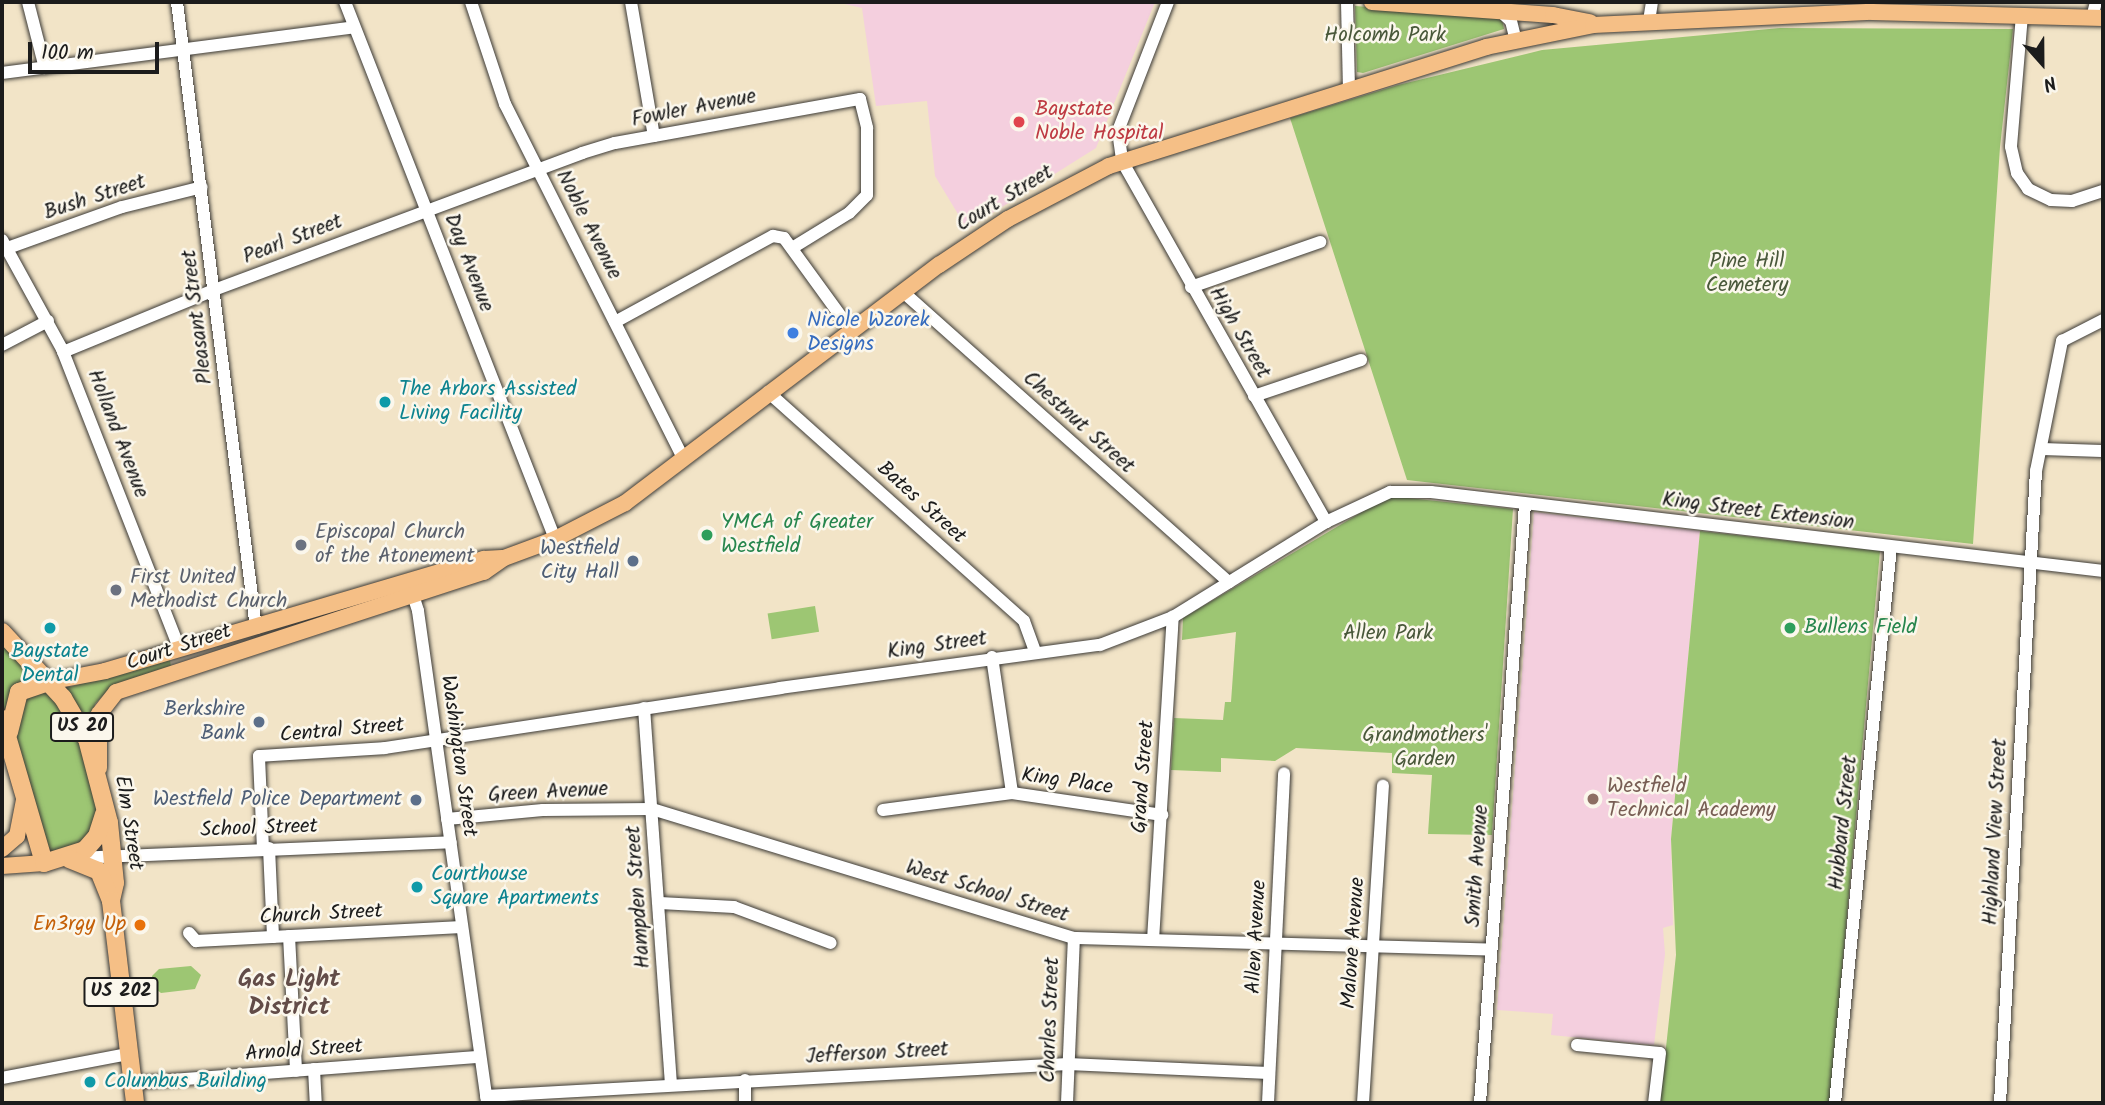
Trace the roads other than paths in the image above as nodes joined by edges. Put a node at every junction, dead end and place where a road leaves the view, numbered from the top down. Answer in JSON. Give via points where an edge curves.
{"nodes":[{"id":1,"x":29,"y":2,"type":"edge"},
{"id":2,"x":177,"y":2,"type":"edge"},
{"id":3,"x":345,"y":2,"type":"edge"},
{"id":4,"x":471,"y":2,"type":"edge"},
{"id":5,"x":631,"y":2,"type":"edge"},
{"id":6,"x":1168,"y":2,"type":"edge"},
{"id":7,"x":1347,"y":2,"type":"edge"},
{"id":8,"x":1371,"y":2,"type":"edge"},
{"id":9,"x":1652,"y":2,"type":"edge"},
{"id":10,"x":1778,"y":8,"type":"edge"},
{"id":11,"x":1499,"y":10,"type":"junction"},
{"id":12,"x":2097,"y":13,"type":"edge"},
{"id":13,"x":2022,"y":15,"type":"junction"},
{"id":14,"x":1649,"y":21,"type":"junction"},
{"id":15,"x":1599,"y":24,"type":"junction"},
{"id":16,"x":355,"y":27,"type":"junction"},
{"id":17,"x":1516,"y":41,"type":"junction"},
{"id":18,"x":184,"y":49,"type":"junction"},
{"id":19,"x":45,"y":68,"type":"junction"},
{"id":20,"x":2,"y":73,"type":"edge"},
{"id":21,"x":1349,"y":87,"type":"junction"},
{"id":22,"x":654,"y":136,"type":"junction"},
{"id":23,"x":1122,"y":161,"type":"junction"},
{"id":24,"x":539,"y":170,"type":"junction"},
{"id":25,"x":202,"y":187,"type":"junction"},
{"id":26,"x":2103,"y":191,"type":"edge"},
{"id":27,"x":426,"y":210,"type":"junction"},
{"id":28,"x":1320,"y":242,"type":"dead end"},
{"id":29,"x":3,"y":246,"type":"edge"},
{"id":30,"x":792,"y":248,"type":"junction"},
{"id":31,"x":1191,"y":287,"type":"junction"},
{"id":32,"x":214,"y":290,"type":"junction"},
{"id":33,"x":902,"y":291,"type":"junction"},
{"id":34,"x":48,"y":320,"type":"junction"},
{"id":35,"x":2103,"y":320,"type":"edge"},
{"id":36,"x":615,"y":322,"type":"junction"},
{"id":37,"x":850,"y":329,"type":"junction"},
{"id":38,"x":2,"y":345,"type":"edge"},
{"id":39,"x":64,"y":352,"type":"junction"},
{"id":40,"x":1362,"y":360,"type":"dead end"},
{"id":41,"x":768,"y":392,"type":"junction"},
{"id":42,"x":1254,"y":396,"type":"junction"},
{"id":43,"x":2041,"y":449,"type":"junction"},
{"id":44,"x":2103,"y":451,"type":"edge"},
{"id":45,"x":684,"y":460,"type":"junction"},
{"id":46,"x":1408,"y":490,"type":"joint"},
{"id":47,"x":1525,"y":505,"type":"junction"},
{"id":48,"x":1326,"y":522,"type":"junction"},
{"id":49,"x":555,"y":539,"type":"junction"},
{"id":50,"x":1891,"y":547,"type":"junction"},
{"id":51,"x":2030,"y":563,"type":"junction"},
{"id":52,"x":2103,"y":571,"type":"edge"},
{"id":53,"x":1229,"y":582,"type":"junction"},
{"id":54,"x":411,"y":589,"type":"junction"},
{"id":55,"x":330,"y":605,"type":"junction"},
{"id":56,"x":1172,"y":617,"type":"junction"},
{"id":57,"x":336,"y":621,"type":"junction"},
{"id":58,"x":2,"y":632,"type":"edge"},
{"id":59,"x":258,"y":636,"type":"junction"},
{"id":60,"x":180,"y":650,"type":"junction"},
{"id":61,"x":1035,"y":652,"type":"junction"},
{"id":62,"x":992,"y":657,"type":"junction"},
{"id":63,"x":185,"y":668,"type":"junction"},
{"id":64,"x":48,"y":682,"type":"junction"},
{"id":65,"x":644,"y":708,"type":"junction"},
{"id":66,"x":2,"y":719,"type":"edge"},
{"id":67,"x":8,"y":739,"type":"junction"},
{"id":68,"x":436,"y":740,"type":"junction"},
{"id":69,"x":1284,"y":773,"type":"dead end"},
{"id":70,"x":100,"y":781,"type":"junction"},
{"id":71,"x":1383,"y":786,"type":"dead end"},
{"id":72,"x":1012,"y":793,"type":"junction"},
{"id":73,"x":24,"y":799,"type":"junction"},
{"id":74,"x":106,"y":807,"type":"junction"},
{"id":75,"x":652,"y":809,"type":"junction"},
{"id":76,"x":883,"y":810,"type":"dead end"},
{"id":77,"x":1161,"y":815,"type":"junction"},
{"id":78,"x":447,"y":819,"type":"junction"},
{"id":79,"x":450,"y":842,"type":"junction"},
{"id":80,"x":2,"y":849,"type":"edge"},
{"id":81,"x":266,"y":849,"type":"junction"},
{"id":82,"x":113,"y":853,"type":"junction"},
{"id":83,"x":69,"y":859,"type":"junction"},
{"id":84,"x":44,"y":863,"type":"junction"},
{"id":85,"x":2,"y":866,"type":"edge"},
{"id":86,"x":111,"y":901,"type":"junction"},
{"id":87,"x":660,"y":903,"type":"junction"},
{"id":88,"x":462,"y":927,"type":"junction"},
{"id":89,"x":189,"y":933,"type":"dead end"},
{"id":90,"x":289,"y":936,"type":"junction"},
{"id":91,"x":273,"y":937,"type":"junction"},
{"id":92,"x":1074,"y":938,"type":"junction"},
{"id":93,"x":1153,"y":940,"type":"junction"},
{"id":94,"x":831,"y":943,"type":"dead end"},
{"id":95,"x":1276,"y":944,"type":"junction"},
{"id":96,"x":1373,"y":948,"type":"junction"},
{"id":97,"x":1491,"y":950,"type":"junction"},
{"id":98,"x":1577,"y":1045,"type":"dead end"},
{"id":99,"x":128,"y":1054,"type":"junction"},
{"id":100,"x":480,"y":1057,"type":"junction"},
{"id":101,"x":1068,"y":1064,"type":"junction"},
{"id":102,"x":314,"y":1069,"type":"junction"},
{"id":103,"x":296,"y":1071,"type":"junction"},
{"id":104,"x":1269,"y":1073,"type":"junction"},
{"id":105,"x":2,"y":1078,"type":"edge"},
{"id":106,"x":745,"y":1080,"type":"junction"},
{"id":107,"x":132,"y":1083,"type":"junction"},
{"id":108,"x":671,"y":1084,"type":"junction"},
{"id":109,"x":487,"y":1100,"type":"edge"},
{"id":110,"x":135,"y":1103,"type":"edge"},
{"id":111,"x":316,"y":1103,"type":"edge"},
{"id":112,"x":745,"y":1103,"type":"edge"},
{"id":113,"x":1067,"y":1103,"type":"edge"},
{"id":114,"x":1268,"y":1103,"type":"edge"},
{"id":115,"x":1363,"y":1103,"type":"edge"},
{"id":116,"x":1480,"y":1103,"type":"edge"},
{"id":117,"x":1654,"y":1103,"type":"edge"},
{"id":118,"x":1835,"y":1103,"type":"edge"},
{"id":119,"x":2000,"y":1103,"type":"edge"}],
"edges":[{"from":1,"to":19,"type":"street"},
{"from":2,"to":18,"type":"street","name":"Pleasant Street"},
{"from":3,"to":16,"type":"street","name":"Day Avenue"},
{"from":4,"to":24,"type":"street","name":"Noble Avenue","via":[[496,83]]},
{"from":5,"to":22,"type":"street"},
{"from":6,"to":23,"type":"street","via":[[1118,131]]},
{"from":7,"to":21,"type":"street"},
{"from":8,"to":11,"type":"main road"},
{"from":9,"to":14,"type":"street"},
{"from":10,"to":13,"type":"main road"},
{"from":10,"to":14,"type":"main road"},
{"from":11,"to":15,"type":"main road"},
{"from":11,"to":17,"type":"street","via":[[1511,21]]},
{"from":12,"to":13,"type":"main road"},
{"from":13,"to":26,"type":"street","via":[[2012,138],[2017,173],[2028,189],[2051,200],[2072,201]]},
{"from":14,"to":15,"type":"main road"},
{"from":15,"to":17,"type":"main road","name":"Court Street"},
{"from":16,"to":18,"type":"street"},
{"from":16,"to":27,"type":"street","name":"Day Avenue"},
{"from":17,"to":21,"type":"main road","name":"Court Street"},
{"from":18,"to":19,"type":"street"},
{"from":18,"to":25,"type":"street","name":"Pleasant Street"},
{"from":19,"to":20,"type":"street"},
{"from":21,"to":23,"type":"main road","name":"Court Street"},
{"from":22,"to":24,"type":"street","name":"Fowler Avenue","via":[[615,143]]},
{"from":22,"to":30,"type":"street","name":"Fowler Avenue","via":[[860,99],[868,158],[869,187],[864,201]]},
{"from":23,"to":31,"type":"street","name":"High Street"},
{"from":23,"to":33,"type":"main road","name":"Court Street","via":[[1008,219]]},
{"from":24,"to":27,"type":"street","name":"Pearl Street"},
{"from":24,"to":36,"type":"street","name":"Noble Avenue"},
{"from":25,"to":29,"type":"street","name":"Bush Street","via":[[122,207]]},
{"from":25,"to":32,"type":"street","name":"Pleasant Street"},
{"from":27,"to":32,"type":"street","name":"Pearl Street"},
{"from":27,"to":49,"type":"street","name":"Day Avenue"},
{"from":28,"to":31,"type":"street"},
{"from":29,"to":34,"type":"street","name":"Holland Avenue"},
{"from":30,"to":36,"type":"street","via":[[784,238],[773,236]]},
{"from":30,"to":37,"type":"street"},
{"from":31,"to":42,"type":"street","name":"High Street"},
{"from":32,"to":39,"type":"street","name":"Pearl Street"},
{"from":32,"to":59,"type":"street","name":"Pleasant Street"},
{"from":33,"to":37,"type":"main road","name":"Court Street"},
{"from":33,"to":53,"type":"street","name":"Chestnut Street"},
{"from":34,"to":38,"type":"street"},
{"from":34,"to":39,"type":"street","name":"Holland Avenue"},
{"from":35,"to":43,"type":"street","name":"Highland View Street","via":[[2062,341]]},
{"from":36,"to":45,"type":"street","name":"Noble Avenue"},
{"from":37,"to":41,"type":"main road","name":"Court Street"},
{"from":39,"to":60,"type":"street","name":"Holland Avenue"},
{"from":40,"to":42,"type":"street"},
{"from":41,"to":45,"type":"main road","name":"Court Street"},
{"from":41,"to":61,"type":"street","name":"Bates Street","via":[[1024,621]]},
{"from":42,"to":48,"type":"street","name":"High Street"},
{"from":43,"to":44,"type":"street"},
{"from":43,"to":51,"type":"street","name":"Highland View Street","via":[[2033,490]]},
{"from":45,"to":49,"type":"main road","name":"Court Street","via":[[625,503]]},
{"from":46,"to":47,"type":"street","name":"King Street Extension"},
{"from":46,"to":48,"type":"street","name":"King Street","via":[[1380,494]]},
{"from":47,"to":50,"type":"street","name":"King Street Extension"},
{"from":47,"to":97,"type":"street","name":"Smith Avenue"},
{"from":48,"to":53,"type":"street","name":"King Street"},
{"from":49,"to":54,"type":"main road","name":"Court Street","via":[[504,558],[484,559]]},
{"from":50,"to":51,"type":"street","name":"King Street Extension"},
{"from":50,"to":118,"type":"street","name":"Hubbard Street"},
{"from":51,"to":52,"type":"street","name":"King Street Extension"},
{"from":51,"to":119,"type":"street","name":"Highland View Street"},
{"from":53,"to":56,"type":"street","name":"King Street"},
{"from":54,"to":55,"type":"main road","name":"Court Street"},
{"from":54,"to":57,"type":"main road","name":"Court Street"},
{"from":54,"to":68,"type":"street","name":"Washington Street"},
{"from":55,"to":57,"type":"main road"},
{"from":55,"to":59,"type":"main road","name":"Court Street"},
{"from":56,"to":61,"type":"street","name":"King Street","via":[[1101,645]]},
{"from":56,"to":77,"type":"street","name":"Grand Street"},
{"from":57,"to":59,"type":"main road","name":"Court Street"},
{"from":58,"to":64,"type":"highway","name":"Elm Street"},
{"from":59,"to":60,"type":"main road","name":"Court Street"},
{"from":59,"to":63,"type":"main road","name":"Court Street"},
{"from":60,"to":63,"type":"main road"},
{"from":60,"to":64,"type":"main road","name":"Court Street"},
{"from":61,"to":62,"type":"street","name":"King Street"},
{"from":62,"to":65,"type":"street","name":"King Street"},
{"from":62,"to":72,"type":"street"},
{"from":63,"to":70,"type":"main road","name":"Court Street","via":[[121,690],[106,701],[97,722]]},
{"from":64,"to":67,"type":"highway","number":"US 20","via":[[25,688],[15,697]]},
{"from":64,"to":70,"type":"highway","name":"Elm Street","number":"US 20","via":[[82,728]]},
{"from":65,"to":68,"type":"street","name":"King Street"},
{"from":65,"to":75,"type":"street","name":"Hampden Street"},
{"from":66,"to":67,"type":"highway"},
{"from":67,"to":73,"type":"highway","number":"US 20"},
{"from":68,"to":78,"type":"street","name":"Washington Street"},
{"from":68,"to":81,"type":"street","name":"Central Street","via":[[373,750],[260,756]]},
{"from":69,"to":95,"type":"street","name":"Allen Avenue"},
{"from":70,"to":74,"type":"highway","name":"Elm Street","number":"US 20"},
{"from":71,"to":96,"type":"street","name":"Malone Avenue"},
{"from":72,"to":76,"type":"street","name":"King Place"},
{"from":72,"to":77,"type":"street","name":"King Place"},
{"from":73,"to":80,"type":"main road","number":"US 20","via":[[17,836]]},
{"from":73,"to":84,"type":"highway"},
{"from":74,"to":82,"type":"highway","name":"Elm Street","number":"US 20"},
{"from":74,"to":83,"type":"highway","via":[[94,843]]},
{"from":75,"to":78,"type":"street","name":"Green Avenue","via":[[559,809]]},
{"from":75,"to":87,"type":"street","name":"Hampden Street"},
{"from":75,"to":92,"type":"street","name":"West School Street"},
{"from":77,"to":93,"type":"street","name":"Grand Street"},
{"from":78,"to":79,"type":"street","name":"Washington Street"},
{"from":79,"to":81,"type":"street","name":"School Street"},
{"from":79,"to":88,"type":"street","name":"Washington Street"},
{"from":81,"to":82,"type":"street","name":"School Street"},
{"from":81,"to":91,"type":"street"},
{"from":82,"to":83,"type":"street","name":"School Street"},
{"from":82,"to":86,"type":"highway","name":"Elm Street","number":"US 20"},
{"from":83,"to":84,"type":"highway"},
{"from":83,"to":86,"type":"highway","name":"Elm Street","via":[[99,871]]},
{"from":84,"to":85,"type":"main road"},
{"from":86,"to":99,"type":"highway","name":"Elm Street","number":"US 202"},
{"from":87,"to":94,"type":"street","via":[[734,908]]},
{"from":87,"to":108,"type":"street","name":"Hampden Street"},
{"from":88,"to":90,"type":"street","name":"Church Street"},
{"from":88,"to":100,"type":"street","name":"Washington Street"},
{"from":89,"to":91,"type":"street","name":"Church Street","via":[[193,941]]},
{"from":90,"to":91,"type":"street","name":"Church Street"},
{"from":90,"to":103,"type":"street"},
{"from":92,"to":93,"type":"street","name":"West School Street"},
{"from":92,"to":101,"type":"street","name":"Charles Street"},
{"from":93,"to":95,"type":"street","name":"West School Street"},
{"from":95,"to":96,"type":"street","name":"West School Street"},
{"from":95,"to":104,"type":"street","name":"Allen Avenue"},
{"from":96,"to":97,"type":"street","name":"West School Street"},
{"from":96,"to":115,"type":"street","name":"Malone Avenue"},
{"from":97,"to":116,"type":"street","name":"Smith Avenue"},
{"from":98,"to":117,"type":"street","via":[[1660,1053]]},
{"from":99,"to":105,"type":"street"},
{"from":99,"to":107,"type":"highway","name":"Elm Street","number":"US 202"},
{"from":100,"to":102,"type":"street","name":"Arnold Street"},
{"from":100,"to":109,"type":"street","name":"Washington Street"},
{"from":101,"to":104,"type":"street","name":"Jefferson Street"},
{"from":101,"to":106,"type":"street","name":"Jefferson Street"},
{"from":101,"to":113,"type":"street","name":"Charles Street"},
{"from":102,"to":103,"type":"street","name":"Arnold Street"},
{"from":102,"to":111,"type":"street"},
{"from":103,"to":107,"type":"street","name":"Arnold Street"},
{"from":104,"to":114,"type":"street","name":"Allen Avenue"},
{"from":106,"to":108,"type":"street","name":"Jefferson Street"},
{"from":106,"to":112,"type":"street"},
{"from":107,"to":110,"type":"highway","name":"Elm Street"},
{"from":108,"to":109,"type":"street","name":"Jefferson Street"}]}
